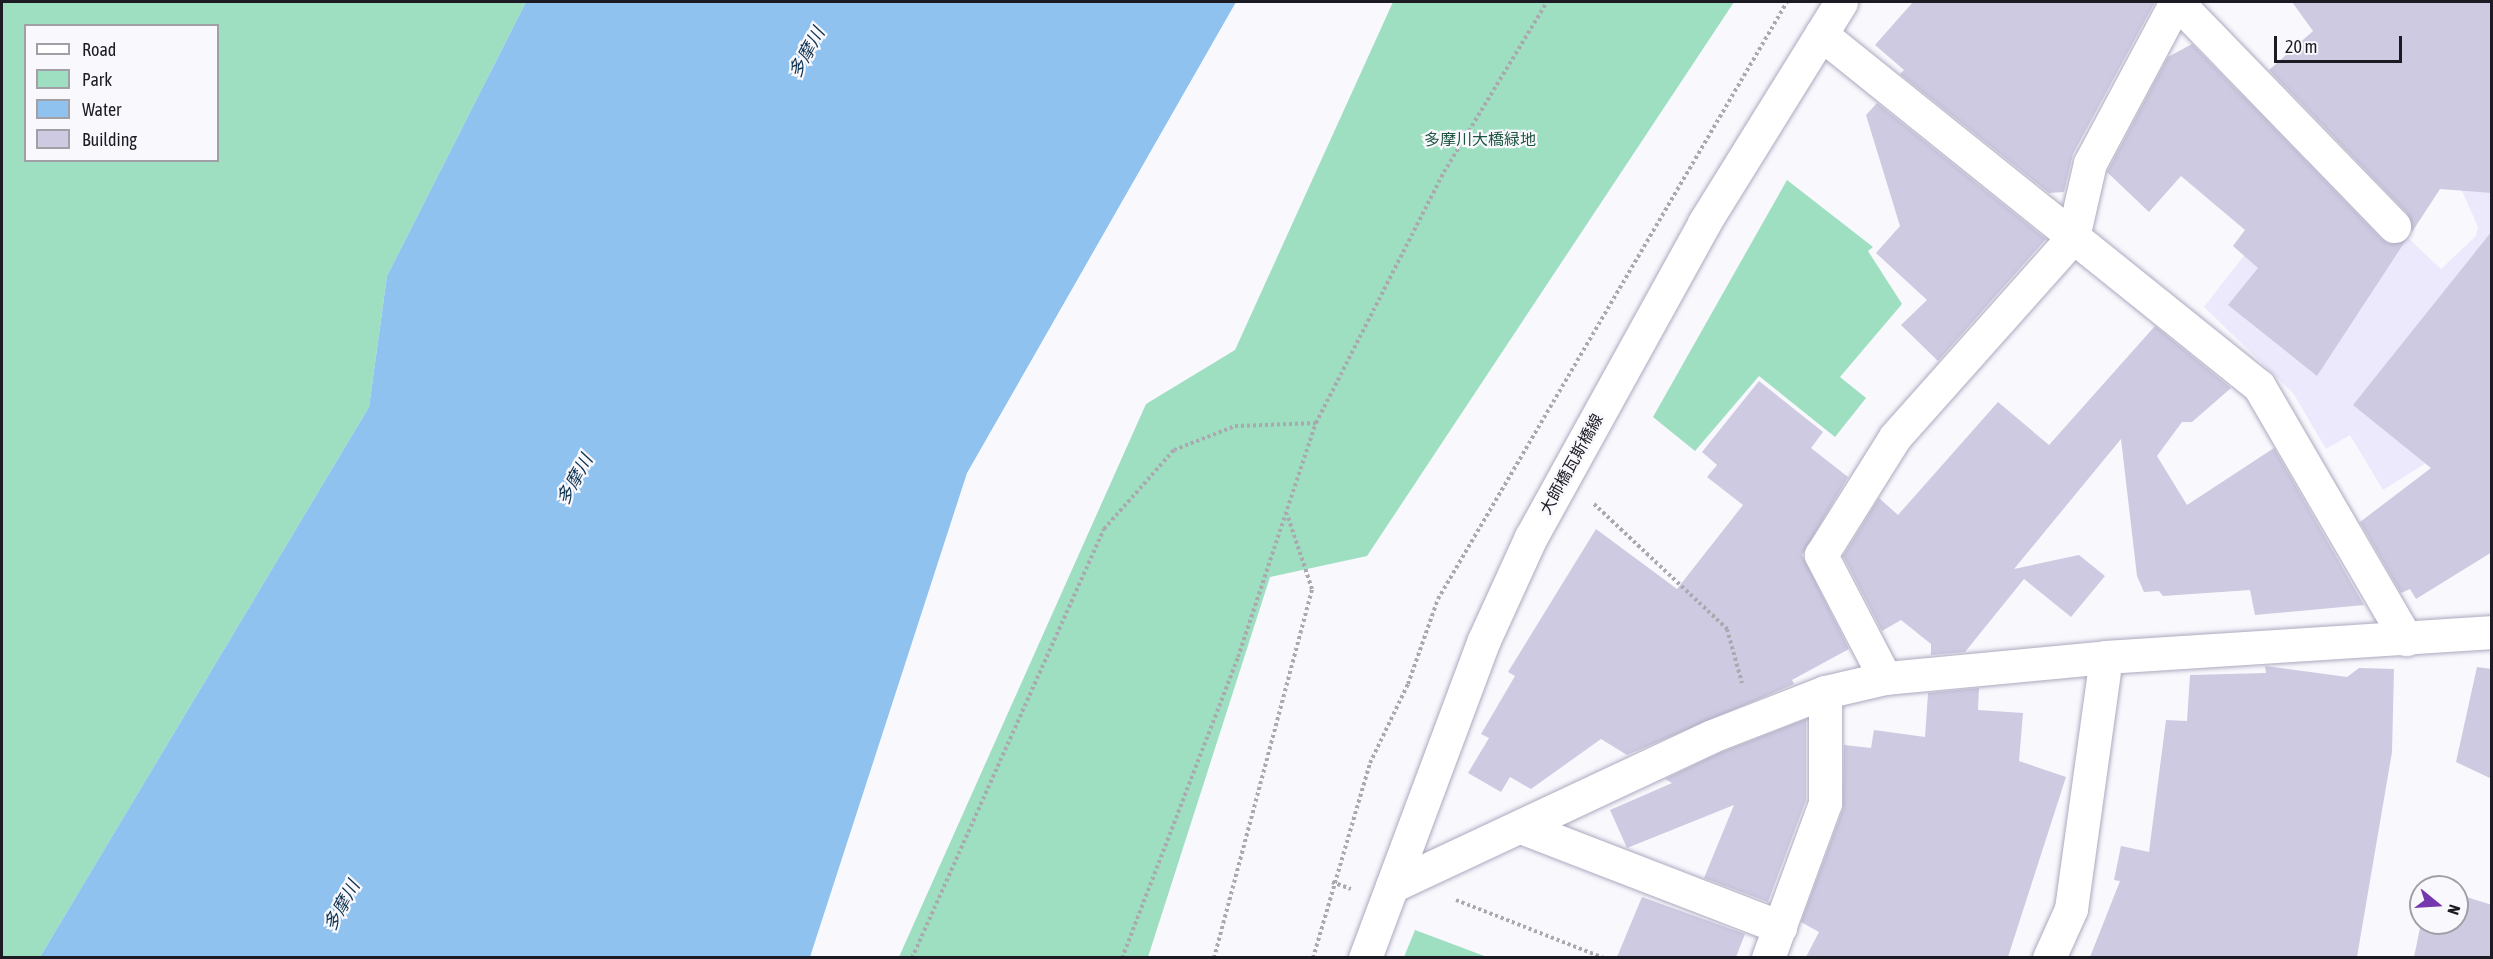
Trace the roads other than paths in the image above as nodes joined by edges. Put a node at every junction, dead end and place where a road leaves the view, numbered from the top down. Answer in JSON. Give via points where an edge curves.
{"nodes":[{"id":1,"x":1841,"y":2,"type":"edge"},
{"id":2,"x":2176,"y":2,"type":"edge"},
{"id":3,"x":1821,"y":34,"type":"junction"},
{"id":4,"x":2394,"y":226,"type":"dead end"},
{"id":5,"x":2073,"y":237,"type":"junction"},
{"id":6,"x":2492,"y":632,"type":"edge"},
{"id":7,"x":2406,"y":639,"type":"junction"},
{"id":8,"x":2106,"y":657,"type":"junction"},
{"id":9,"x":1884,"y":678,"type":"junction"},
{"id":10,"x":1825,"y":692,"type":"junction"},
{"id":11,"x":1521,"y":827,"type":"junction"},
{"id":12,"x":1392,"y":886,"type":"junction"},
{"id":13,"x":1780,"y":927,"type":"junction"},
{"id":14,"x":1365,"y":957,"type":"edge"},
{"id":15,"x":1768,"y":957,"type":"edge"},
{"id":16,"x":2049,"y":957,"type":"edge"}],
"edges":[{"from":1,"to":3,"type":"street","name":"大師橋瓦斯橋線"},
{"from":2,"to":4,"type":"street"},
{"from":2,"to":5,"type":"street","via":[[2090,163]]},
{"from":3,"to":5,"type":"street"},
{"from":3,"to":12,"type":"street","name":"大師橋瓦斯橋線","via":[[1704,223],[1531,537],[1484,640]]},
{"from":5,"to":7,"type":"street","via":[[2259,386]]},
{"from":5,"to":9,"type":"street","via":[[1895,437],[1821,555]]},
{"from":6,"to":7,"type":"street"},
{"from":7,"to":8,"type":"street"},
{"from":8,"to":9,"type":"street"},
{"from":8,"to":16,"type":"street","via":[[2071,909]]},
{"from":9,"to":10,"type":"street"},
{"from":10,"to":11,"type":"street","via":[[1753,720]]},
{"from":10,"to":13,"type":"street","via":[[1825,803]]},
{"from":11,"to":12,"type":"street"},
{"from":11,"to":13,"type":"street"},
{"from":12,"to":14,"type":"street","name":"大師橋瓦斯橋線"},
{"from":13,"to":15,"type":"street"}]}
